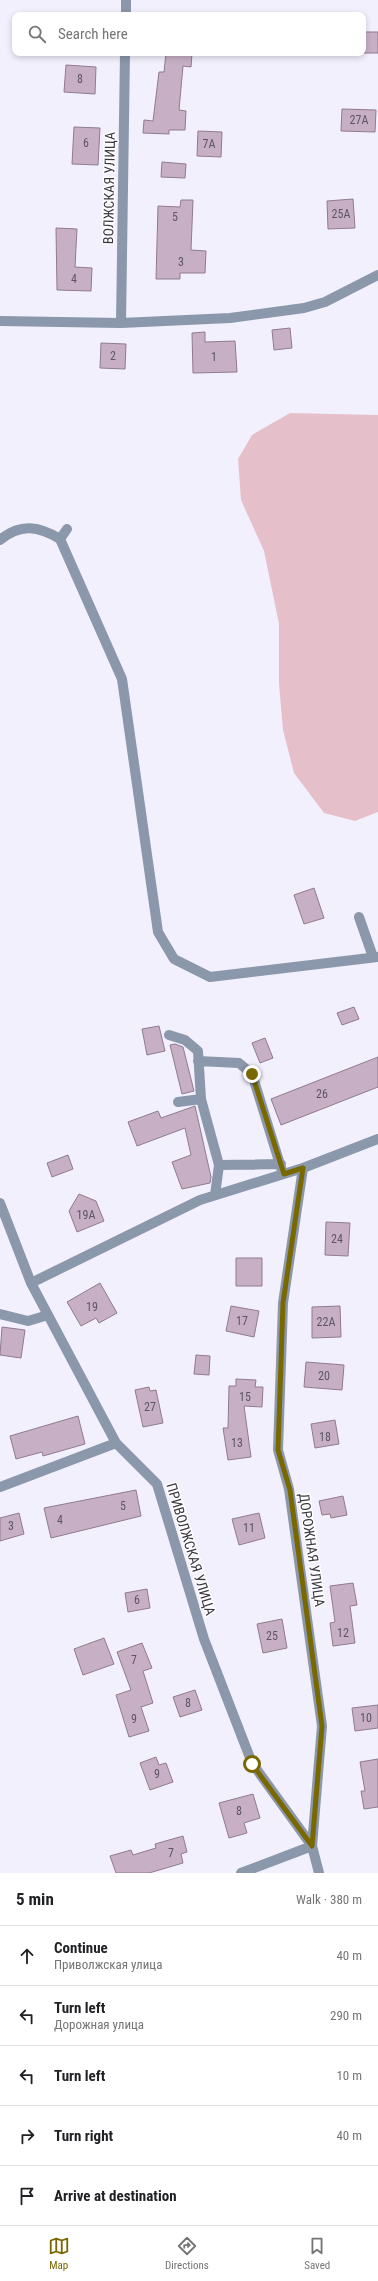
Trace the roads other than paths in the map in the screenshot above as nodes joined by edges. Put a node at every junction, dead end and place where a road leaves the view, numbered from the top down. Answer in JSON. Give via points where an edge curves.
{"nodes":[{"id":1,"x":126,"y":0,"type":"edge"},
{"id":2,"x":126,"y":12,"type":"edge"},
{"id":3,"x":125,"y":56,"type":"edge"},
{"id":4,"x":378,"y":275,"type":"edge"},
{"id":5,"x":0,"y":321,"type":"edge"},
{"id":6,"x":121,"y":323,"type":"junction"},
{"id":7,"x":67,"y":529,"type":"dead end"},
{"id":8,"x":60,"y":539,"type":"junction"},
{"id":9,"x":0,"y":540,"type":"edge"},
{"id":10,"x":359,"y":917,"type":"dead end"},
{"id":11,"x":376,"y":957,"type":"edge"},
{"id":12,"x":170,"y":1035,"type":"dead end"},
{"id":13,"x":198,"y":1061,"type":"junction"},
{"id":14,"x":201,"y":1100,"type":"junction"},
{"id":15,"x":178,"y":1102,"type":"dead end"},
{"id":16,"x":378,"y":1138,"type":"edge"},
{"id":17,"x":219,"y":1165,"type":"junction"},
{"id":18,"x":303,"y":1168,"type":"junction"},
{"id":19,"x":282,"y":1169,"type":"junction"},
{"id":20,"x":215,"y":1195,"type":"junction"},
{"id":21,"x":0,"y":1203,"type":"edge"},
{"id":22,"x":31,"y":1282,"type":"junction"},
{"id":23,"x":0,"y":1314,"type":"edge"},
{"id":24,"x":48,"y":1315,"type":"junction"},
{"id":25,"x":116,"y":1443,"type":"junction"},
{"id":26,"x":0,"y":1487,"type":"edge"},
{"id":27,"x":312,"y":1846,"type":"junction"},
{"id":28,"x":241,"y":1873,"type":"edge"},
{"id":29,"x":319,"y":1873,"type":"edge"}],
"edges":[{"from":1,"to":2,"type":"street"},
{"from":3,"to":6,"type":"street","name":"ВОЛЖСКАЯ УЛИЦА"},
{"from":4,"to":6,"type":"street","via":[[325,302],[304,308],[214,320]]},
{"from":5,"to":6,"type":"street"},
{"from":7,"to":8,"type":"street"},
{"from":8,"to":9,"type":"street","via":[[46,530],[26,527],[9,532]]},
{"from":8,"to":11,"type":"street","via":[[122,679],[158,932],[174,959],[210,977]]},
{"from":10,"to":11,"type":"street"},
{"from":12,"to":13,"type":"street","via":[[185,1040],[198,1051]]},
{"from":13,"to":14,"type":"street"},
{"from":13,"to":19,"type":"street","via":[[239,1063],[252,1074]]},
{"from":14,"to":15,"type":"street"},
{"from":14,"to":17,"type":"street"},
{"from":16,"to":18,"type":"street"},
{"from":17,"to":19,"type":"street"},
{"from":17,"to":20,"type":"street"},
{"from":18,"to":19,"type":"street"},
{"from":18,"to":27,"type":"street","name":"ДОРОЖНАЯ УЛИЦА","via":[[283,1303],[278,1450],[290,1490],[322,1726]]},
{"from":19,"to":20,"type":"street"},
{"from":20,"to":22,"type":"street"},
{"from":21,"to":22,"type":"street","name":"ПРИВОЛЖСКАЯ УЛИЦА"},
{"from":22,"to":24,"type":"street","name":"ПРИВОЛЖСКАЯ УЛИЦА"},
{"from":23,"to":24,"type":"street","via":[[28,1321]]},
{"from":24,"to":25,"type":"street","name":"ПРИВОЛЖСКАЯ УЛИЦА"},
{"from":25,"to":26,"type":"street"},
{"from":25,"to":27,"type":"street","name":"ПРИВОЛЖСКАЯ УЛИЦА","via":[[157,1484],[204,1639],[252,1764]]},
{"from":27,"to":28,"type":"street"},
{"from":27,"to":29,"type":"street","name":"ДОРОЖНАЯ УЛИЦА"}]}
